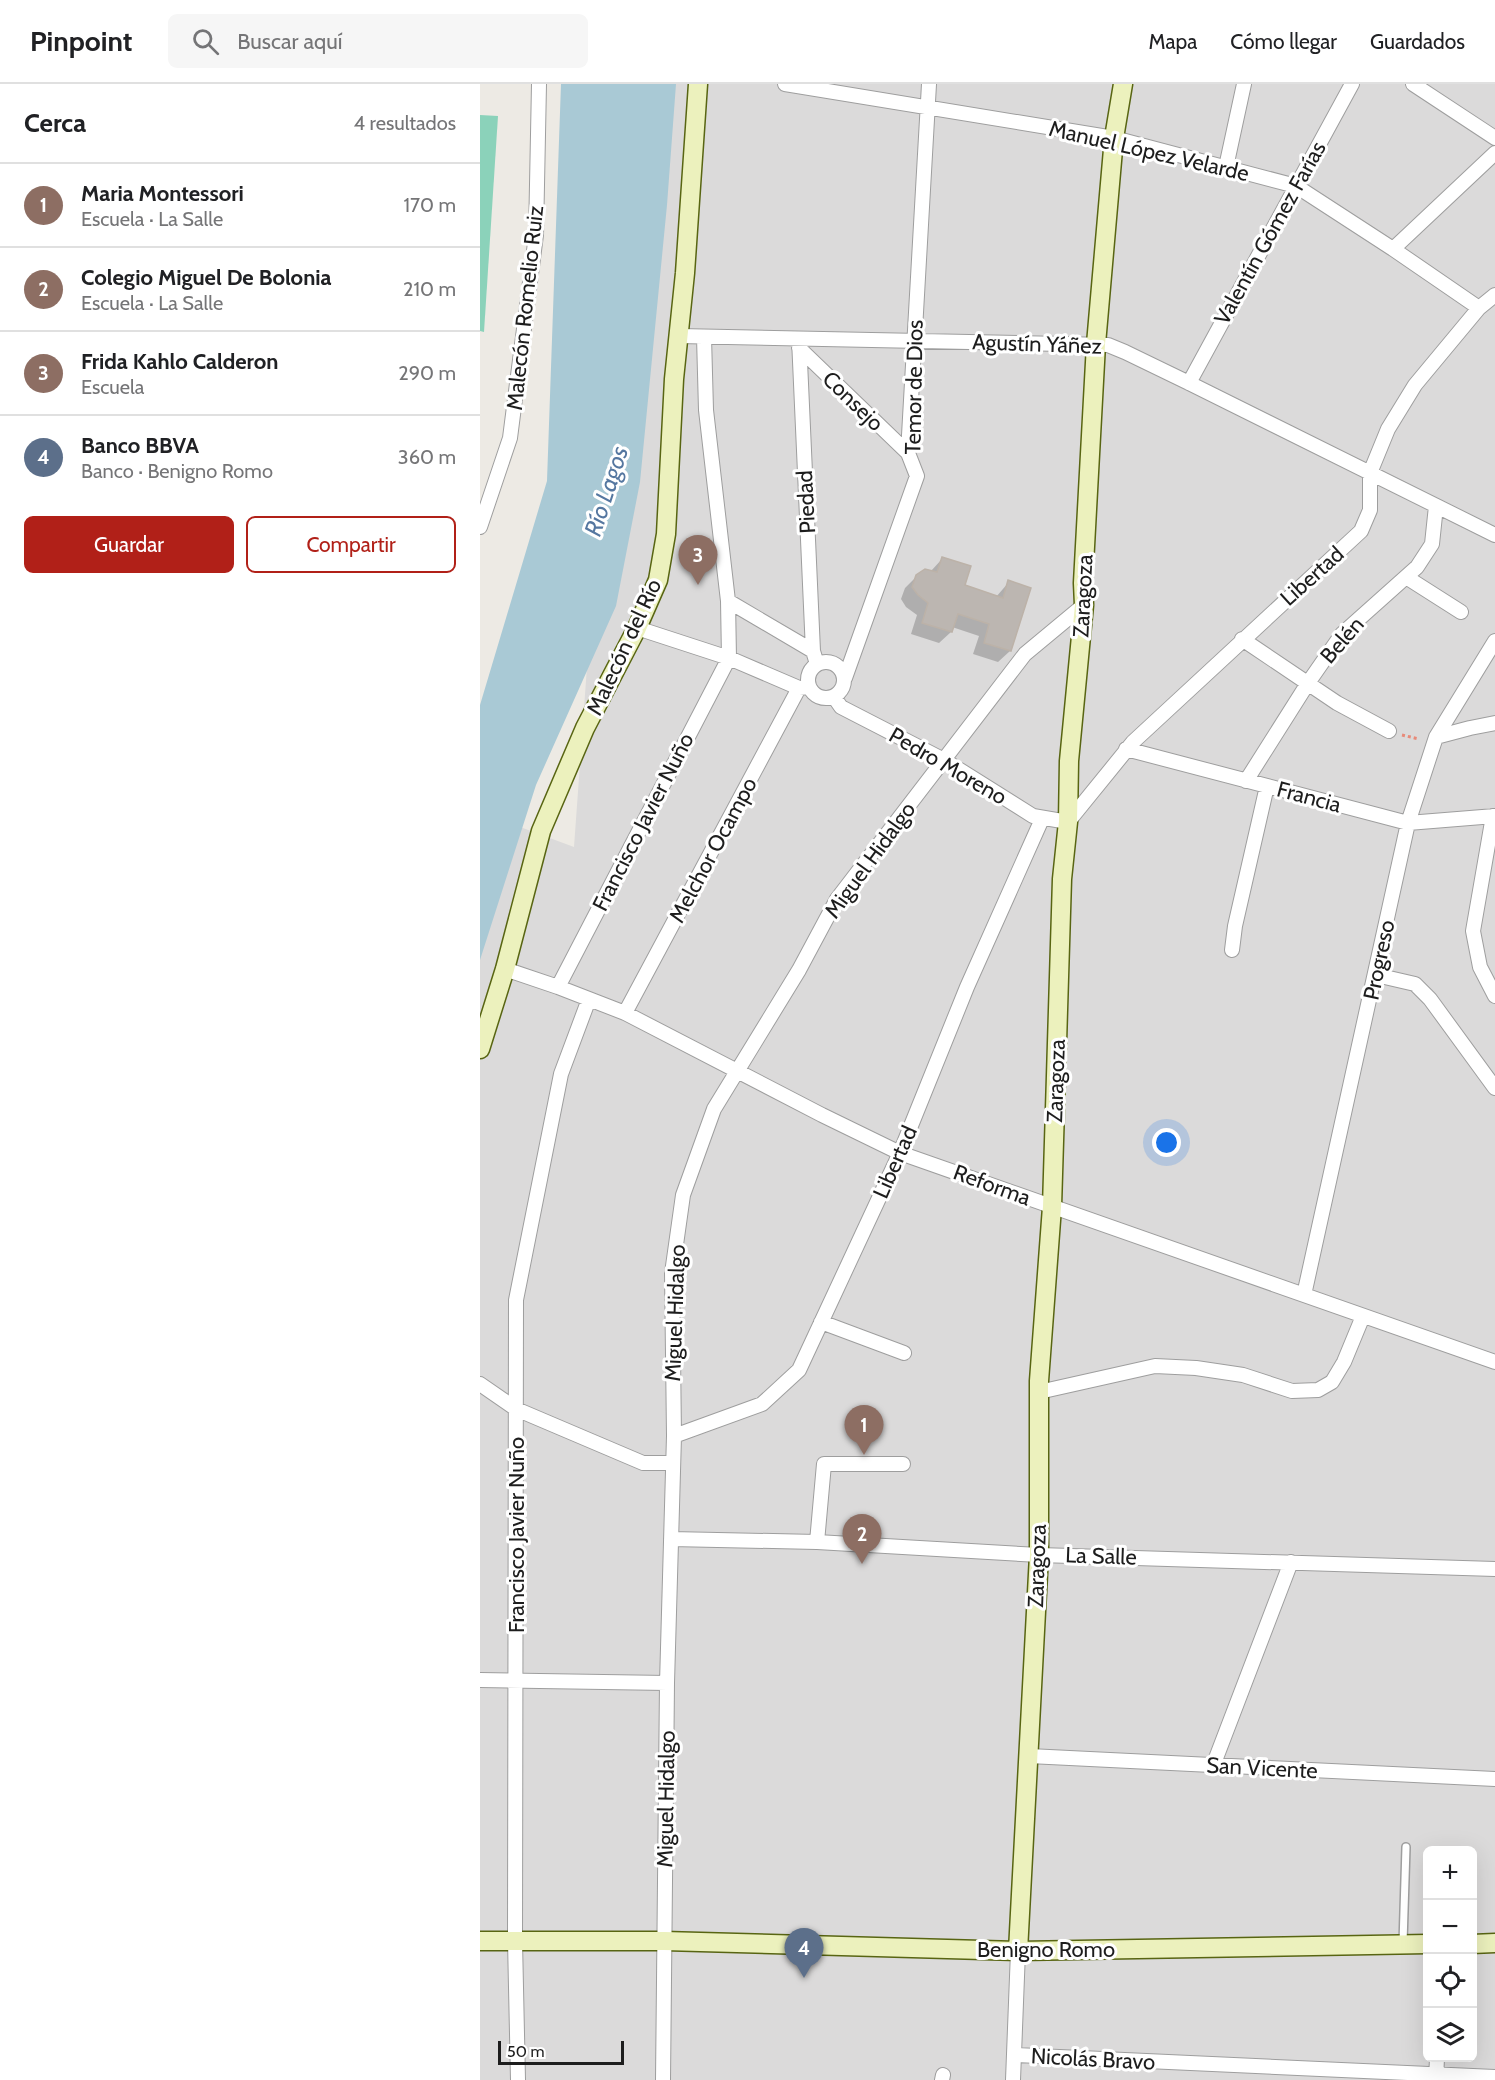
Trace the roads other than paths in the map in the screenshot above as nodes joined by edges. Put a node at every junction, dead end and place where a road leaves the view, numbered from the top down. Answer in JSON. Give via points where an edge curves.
{"nodes":[{"id":1,"x":538,"y":84,"type":"edge"},
{"id":2,"x":698,"y":84,"type":"edge"},
{"id":3,"x":784,"y":84,"type":"edge"},
{"id":4,"x":929,"y":84,"type":"edge"},
{"id":5,"x":1124,"y":84,"type":"edge"},
{"id":6,"x":1244,"y":84,"type":"edge"},
{"id":7,"x":1352,"y":84,"type":"edge"},
{"id":8,"x":1413,"y":84,"type":"edge"},
{"id":9,"x":928,"y":108,"type":"junction"},
{"id":10,"x":1114,"y":138,"type":"junction"},
{"id":11,"x":1495,"y":138,"type":"edge"},
{"id":12,"x":1495,"y":153,"type":"edge"},
{"id":13,"x":1226,"y":167,"type":"junction"},
{"id":14,"x":1296,"y":186,"type":"junction"},
{"id":15,"x":1393,"y":249,"type":"junction"},
{"id":16,"x":1495,"y":294,"type":"edge"},
{"id":17,"x":1479,"y":308,"type":"junction"},
{"id":18,"x":680,"y":336,"type":"junction"},
{"id":19,"x":704,"y":337,"type":"junction"},
{"id":20,"x":914,"y":341,"type":"junction"},
{"id":21,"x":799,"y":343,"type":"junction"},
{"id":22,"x":1096,"y":344,"type":"junction"},
{"id":23,"x":1189,"y":383,"type":"junction"},
{"id":24,"x":908,"y":453,"type":"junction"},
{"id":25,"x":1370,"y":473,"type":"junction"},
{"id":26,"x":1436,"y":506,"type":"junction"},
{"id":27,"x":480,"y":527,"type":"edge"},
{"id":28,"x":1495,"y":535,"type":"edge"},
{"id":29,"x":1406,"y":578,"type":"junction"},
{"id":30,"x":728,"y":601,"type":"junction"},
{"id":31,"x":1084,"y":605,"type":"junction"},
{"id":32,"x":1461,"y":612,"type":"dead end"},
{"id":33,"x":638,"y":628,"type":"junction"},
{"id":34,"x":1242,"y":639,"type":"junction"},
{"id":35,"x":1495,"y":640,"type":"edge"},
{"id":36,"x":729,"y":658,"type":"junction"},
{"id":37,"x":815,"y":658,"type":"junction"},
{"id":38,"x":845,"y":678,"type":"junction"},
{"id":39,"x":1308,"y":682,"type":"junction"},
{"id":40,"x":804,"y":687,"type":"junction"},
{"id":41,"x":834,"y":698,"type":"junction"},
{"id":42,"x":1495,"y":723,"type":"edge"},
{"id":43,"x":1389,"y":731,"type":"road end"},
{"id":44,"x":1436,"y":737,"type":"junction"},
{"id":45,"x":1126,"y":749,"type":"junction"},
{"id":46,"x":944,"y":760,"type":"junction"},
{"id":47,"x":1246,"y":781,"type":"junction"},
{"id":48,"x":1267,"y":786,"type":"junction"},
{"id":49,"x":1494,"y":816,"type":"edge"},
{"id":50,"x":1042,"y":819,"type":"junction"},
{"id":51,"x":1068,"y":822,"type":"junction"},
{"id":52,"x":1408,"y":823,"type":"junction"},
{"id":53,"x":1232,"y":950,"type":"dead end"},
{"id":54,"x":505,"y":969,"type":"junction"},
{"id":55,"x":1376,"y":975,"type":"junction"},
{"id":56,"x":558,"y":987,"type":"junction"},
{"id":57,"x":1495,"y":996,"type":"edge"},
{"id":58,"x":589,"y":999,"type":"junction"},
{"id":59,"x":626,"y":1013,"type":"junction"},
{"id":60,"x":480,"y":1049,"type":"edge"},
{"id":61,"x":736,"y":1070,"type":"junction"},
{"id":62,"x":1495,"y":1088,"type":"edge"},
{"id":63,"x":900,"y":1153,"type":"junction"},
{"id":64,"x":1052,"y":1207,"type":"junction"},
{"id":65,"x":1304,"y":1295,"type":"junction"},
{"id":66,"x":1363,"y":1316,"type":"junction"},
{"id":67,"x":821,"y":1322,"type":"junction"},
{"id":68,"x":904,"y":1353,"type":"dead end"},
{"id":69,"x":1495,"y":1362,"type":"edge"},
{"id":70,"x":480,"y":1384,"type":"edge"},
{"id":71,"x":1039,"y":1392,"type":"junction"},
{"id":72,"x":516,"y":1408,"type":"junction"},
{"id":73,"x":674,"y":1437,"type":"junction"},
{"id":74,"x":673,"y":1463,"type":"junction"},
{"id":75,"x":903,"y":1464,"type":"dead end"},
{"id":76,"x":671,"y":1539,"type":"junction"},
{"id":77,"x":817,"y":1542,"type":"junction"},
{"id":78,"x":1038,"y":1555,"type":"junction"},
{"id":79,"x":1291,"y":1562,"type":"junction"},
{"id":80,"x":1495,"y":1569,"type":"edge"},
{"id":81,"x":480,"y":1680,"type":"edge"},
{"id":82,"x":515,"y":1680,"type":"junction"},
{"id":83,"x":667,"y":1683,"type":"junction"},
{"id":84,"x":1029,"y":1756,"type":"junction"},
{"id":85,"x":1213,"y":1766,"type":"junction"},
{"id":86,"x":1495,"y":1779,"type":"edge"},
{"id":87,"x":1406,"y":1847,"type":"dead end"},
{"id":88,"x":480,"y":1941,"type":"edge"},
{"id":89,"x":515,"y":1941,"type":"junction"},
{"id":90,"x":664,"y":1941,"type":"junction"},
{"id":91,"x":1495,"y":1943,"type":"edge"},
{"id":92,"x":1403,"y":1944,"type":"junction"},
{"id":93,"x":1423,"y":1944,"type":"edge"},
{"id":94,"x":1477,"y":1944,"type":"edge"},
{"id":95,"x":1018,"y":1951,"type":"junction"},
{"id":96,"x":1015,"y":2055,"type":"junction"},
{"id":97,"x":1437,"y":2062,"type":"edge"},
{"id":98,"x":1436,"y":2077,"type":"edge"},
{"id":99,"x":1495,"y":2077,"type":"edge"},
{"id":100,"x":518,"y":2080,"type":"edge"},
{"id":101,"x":663,"y":2080,"type":"edge"},
{"id":102,"x":1013,"y":2080,"type":"edge"}],
"edges":[{"from":1,"to":27,"type":"street","name":"Malecón Romelio Ruiz","via":[[537,235],[515,404],[510,438]]},
{"from":2,"to":18,"type":"street","name":"Malecón del Río"},
{"from":3,"to":9,"type":"street","name":"Manuel López Velarde"},
{"from":4,"to":9,"type":"street","name":"Temor de Dios"},
{"from":5,"to":10,"type":"street","name":"Zaragoza"},
{"from":6,"to":13,"type":"street"},
{"from":7,"to":14,"type":"street","name":"Valentín Gómez Farías"},
{"from":8,"to":11,"type":"street"},
{"from":9,"to":10,"type":"street","name":"Manuel López Velarde"},
{"from":9,"to":20,"type":"street","name":"Temor de Dios"},
{"from":10,"to":13,"type":"street","name":"Manuel López Velarde"},
{"from":10,"to":22,"type":"street","name":"Zaragoza"},
{"from":12,"to":15,"type":"street"},
{"from":13,"to":14,"type":"street","name":"Manuel López Velarde"},
{"from":14,"to":15,"type":"street","name":"Manuel López Velarde"},
{"from":14,"to":23,"type":"street","name":"Valentín Gómez Farías"},
{"from":15,"to":17,"type":"street","name":"Manuel López Velarde"},
{"from":16,"to":17,"type":"street","name":"Libertad"},
{"from":17,"to":25,"type":"street","name":"Libertad","via":[[1415,385],[1388,429]]},
{"from":18,"to":19,"type":"street","name":"Agustín Yáñez"},
{"from":18,"to":33,"type":"street","name":"Malecón del Río","via":[[666,534],[658,580]]},
{"from":19,"to":21,"type":"street","name":"Agustín Yáñez"},
{"from":19,"to":30,"type":"street","via":[[706,410]]},
{"from":20,"to":21,"type":"street","name":"Agustín Yáñez"},
{"from":20,"to":22,"type":"street","name":"Agustín Yáñez"},
{"from":20,"to":24,"type":"street","name":"Temor de Dios"},
{"from":21,"to":24,"type":"street","name":"Consejo"},
{"from":21,"to":37,"type":"street","name":"Piedad"},
{"from":22,"to":23,"type":"street","name":"Agustín Yáñez","via":[[1125,352]]},
{"from":22,"to":31,"type":"street","name":"Zaragoza"},
{"from":23,"to":25,"type":"street","name":"Agustín Yáñez"},
{"from":24,"to":38,"type":"street","name":"Temor de Dios","via":[[917,476]]},
{"from":25,"to":26,"type":"street","name":"Agustín Yáñez"},
{"from":25,"to":34,"type":"street","name":"Libertad","via":[[1370,510],[1361,531]]},
{"from":26,"to":28,"type":"street","name":"Agustín Yáñez"},
{"from":26,"to":29,"type":"street","name":"Belén","via":[[1432,544]]},
{"from":29,"to":32,"type":"street"},
{"from":29,"to":39,"type":"street","name":"Belén","via":[[1342,634]]},
{"from":30,"to":36,"type":"street"},
{"from":30,"to":37,"type":"street"},
{"from":31,"to":46,"type":"street","name":"Miguel Hidalgo","via":[[1025,654]]},
{"from":31,"to":51,"type":"street","name":"Zaragoza"},
{"from":33,"to":36,"type":"street"},
{"from":33,"to":54,"type":"street","name":"Malecón del Río","via":[[585,728],[541,831]]},
{"from":34,"to":39,"type":"street"},
{"from":34,"to":45,"type":"street","name":"Libertad"},
{"from":35,"to":44,"type":"street","name":"Progreso"},
{"from":36,"to":40,"type":"street"},
{"from":36,"to":56,"type":"street","name":"Francisco Javier Nuño"},
{"from":37,"to":38,"type":"street","via":[[834,664]]},
{"from":37,"to":40,"type":"street"},
{"from":38,"to":41,"type":"street","via":[[843,689]]},
{"from":39,"to":43,"type":"street"},
{"from":39,"to":47,"type":"street","name":"Belén"},
{"from":40,"to":41,"type":"street","via":[[822,699]]},
{"from":40,"to":59,"type":"street","name":"Melchor Ocampo"},
{"from":41,"to":46,"type":"street","name":"Pedro Moreno","via":[[841,707]]},
{"from":42,"to":44,"type":"street"},
{"from":44,"to":52,"type":"street","name":"Progreso"},
{"from":45,"to":47,"type":"street","name":"Francia"},
{"from":45,"to":51,"type":"street","name":"Libertad"},
{"from":46,"to":50,"type":"street","name":"Pedro Moreno"},
{"from":46,"to":61,"type":"street","name":"Miguel Hidalgo","via":[[837,898],[799,970]]},
{"from":47,"to":48,"type":"street","name":"Francia"},
{"from":48,"to":52,"type":"street","name":"Francia"},
{"from":48,"to":53,"type":"street"},
{"from":49,"to":52,"type":"street","name":"Francia"},
{"from":49,"to":57,"type":"street","via":[[1473,931],[1480,967]]},
{"from":50,"to":51,"type":"street","name":"Pedro Moreno"},
{"from":50,"to":63,"type":"street","name":"Libertad","via":[[967,987]]},
{"from":51,"to":64,"type":"street","name":"Zaragoza","via":[[1062,879]]},
{"from":52,"to":55,"type":"street","name":"Progreso"},
{"from":54,"to":56,"type":"street","name":"Reforma"},
{"from":54,"to":60,"type":"street","name":"Malecón del Río"},
{"from":55,"to":62,"type":"street","via":[[1415,984]]},
{"from":55,"to":65,"type":"street","name":"Progreso"},
{"from":56,"to":58,"type":"street","name":"Reforma"},
{"from":58,"to":59,"type":"street","name":"Reforma"},
{"from":58,"to":72,"type":"street","name":"Francisco Javier Nuño","via":[[561,1074],[516,1300]]},
{"from":59,"to":61,"type":"street","name":"Reforma"},
{"from":61,"to":63,"type":"street","name":"Reforma"},
{"from":61,"to":73,"type":"street","name":"Miguel Hidalgo","via":[[714,1109],[683,1195],[672,1273]]},
{"from":63,"to":64,"type":"street","name":"Reforma"},
{"from":63,"to":67,"type":"street","name":"Libertad"},
{"from":64,"to":65,"type":"street","name":"Reforma"},
{"from":64,"to":71,"type":"street","name":"Zaragoza"},
{"from":65,"to":66,"type":"street","name":"Reforma"},
{"from":66,"to":69,"type":"street","name":"Reforma"},
{"from":66,"to":71,"type":"street","via":[[1332,1382],[1318,1390],[1292,1391],[1243,1375],[1155,1366]]},
{"from":67,"to":68,"type":"street"},
{"from":67,"to":73,"type":"street","name":"Libertad","via":[[799,1370],[762,1404]]},
{"from":70,"to":72,"type":"street"},
{"from":71,"to":78,"type":"street","name":"Zaragoza"},
{"from":72,"to":74,"type":"street","via":[[643,1463]]},
{"from":72,"to":82,"type":"street","name":"Francisco Javier Nuño"},
{"from":73,"to":74,"type":"street","name":"Miguel Hidalgo"},
{"from":74,"to":76,"type":"street","name":"Miguel Hidalgo"},
{"from":75,"to":77,"type":"street","via":[[824,1464]]},
{"from":76,"to":77,"type":"street","name":"La Salle"},
{"from":76,"to":83,"type":"street","name":"Miguel Hidalgo"},
{"from":77,"to":78,"type":"street","name":"La Salle"},
{"from":78,"to":79,"type":"street","name":"La Salle"},
{"from":78,"to":84,"type":"street","name":"Zaragoza"},
{"from":79,"to":80,"type":"street","name":"La Salle"},
{"from":79,"to":85,"type":"street"},
{"from":81,"to":82,"type":"street"},
{"from":82,"to":83,"type":"street"},
{"from":82,"to":89,"type":"street","name":"Francisco Javier Nuño"},
{"from":83,"to":90,"type":"street","name":"Miguel Hidalgo"},
{"from":84,"to":85,"type":"street","name":"San Vicente"},
{"from":84,"to":95,"type":"street","name":"Zaragoza"},
{"from":85,"to":86,"type":"street","name":"San Vicente"},
{"from":87,"to":92,"type":"lane"},
{"from":88,"to":89,"type":"street","name":"Benigno Romo"},
{"from":89,"to":90,"type":"street","name":"Benigno Romo"},
{"from":89,"to":100,"type":"street","name":"Francisco Javier Nuño"},
{"from":90,"to":95,"type":"street","name":"Benigno Romo"},
{"from":90,"to":101,"type":"street","name":"Miguel Hidalgo"},
{"from":91,"to":94,"type":"street"},
{"from":92,"to":93,"type":"street","name":"Benigno Romo"},
{"from":92,"to":95,"type":"street","name":"Benigno Romo"},
{"from":95,"to":96,"type":"street","name":"Zaragoza"},
{"from":96,"to":98,"type":"street","name":"Nicolás Bravo"},
{"from":96,"to":102,"type":"street","name":"Zaragoza"},
{"from":97,"to":98,"type":"street"},
{"from":98,"to":99,"type":"street","name":"Nicolás Bravo"}]}
